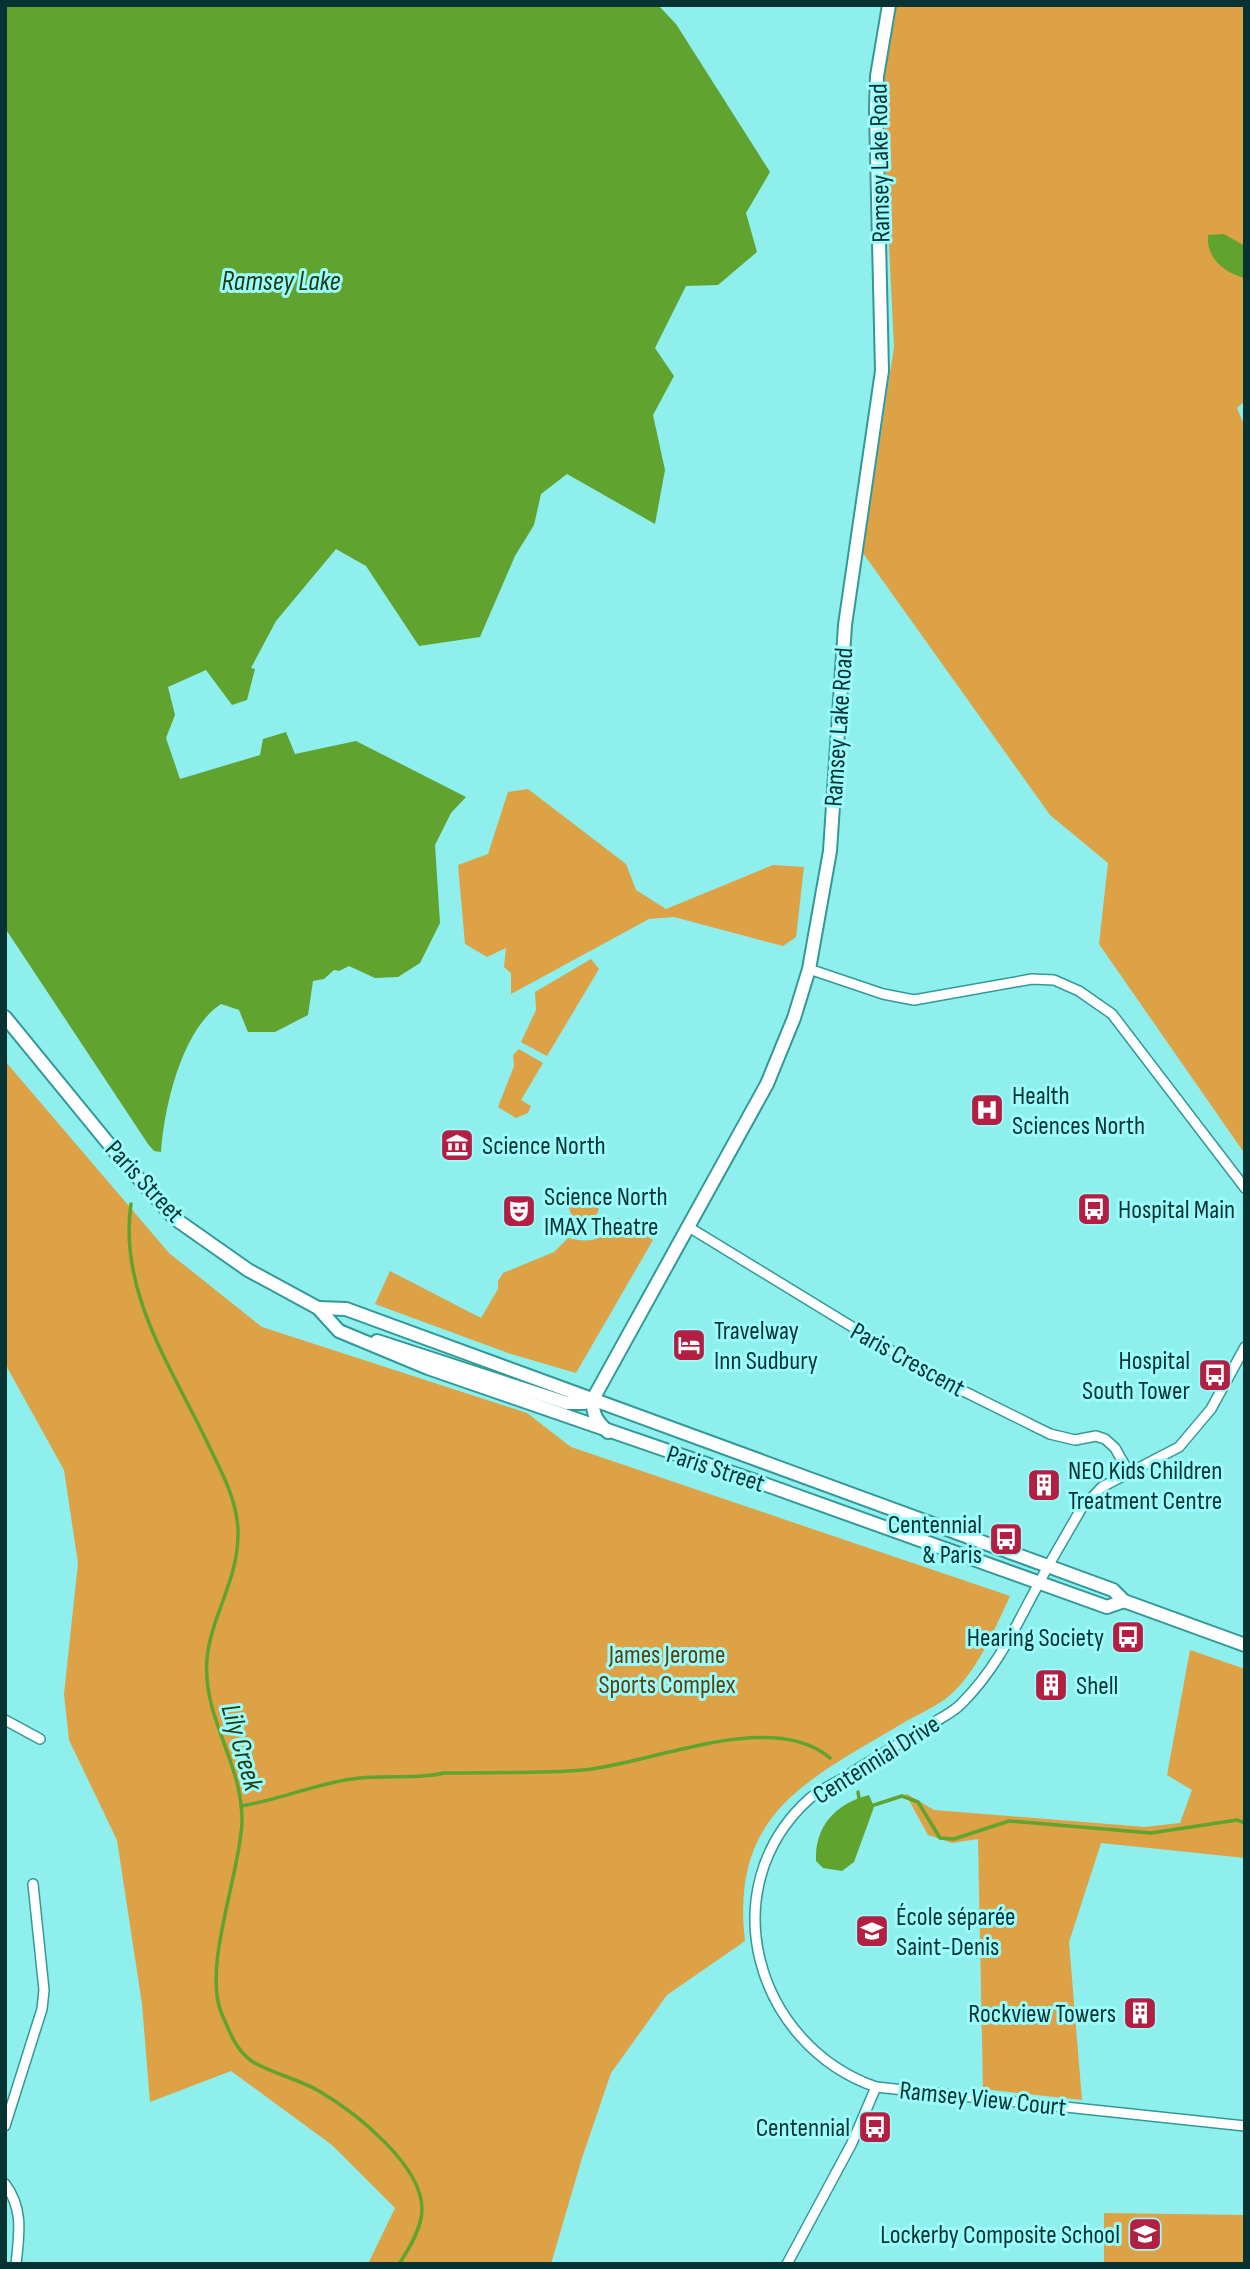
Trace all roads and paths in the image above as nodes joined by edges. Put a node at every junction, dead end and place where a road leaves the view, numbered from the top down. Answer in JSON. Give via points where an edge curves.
{"nodes":[{"id":1,"x":888,"y":5,"type":"edge"},
{"id":2,"x":809,"y":969,"type":"junction"},
{"id":3,"x":5,"y":1017,"type":"edge"},
{"id":4,"x":1245,"y":1188,"type":"edge"},
{"id":5,"x":687,"y":1226,"type":"junction"},
{"id":6,"x":318,"y":1308,"type":"junction"},
{"id":7,"x":339,"y":1331,"type":"junction"},
{"id":8,"x":1245,"y":1347,"type":"edge"},
{"id":9,"x":593,"y":1399,"type":"junction"},
{"id":10,"x":608,"y":1432,"type":"junction"},
{"id":11,"x":1128,"y":1471,"type":"junction"},
{"id":12,"x":1048,"y":1566,"type":"junction"},
{"id":13,"x":1039,"y":1582,"type":"junction"},
{"id":14,"x":1124,"y":1601,"type":"junction"},
{"id":15,"x":1245,"y":1645,"type":"edge"},
{"id":16,"x":5,"y":1720,"type":"edge"},
{"id":17,"x":40,"y":1739,"type":"dead end"},
{"id":18,"x":33,"y":1884,"type":"dead end"},
{"id":19,"x":876,"y":2087,"type":"junction"},
{"id":20,"x":5,"y":2126,"type":"edge"},
{"id":21,"x":1245,"y":2126,"type":"edge"},
{"id":22,"x":5,"y":2184,"type":"edge"},
{"id":23,"x":16,"y":2264,"type":"edge"},
{"id":24,"x":787,"y":2264,"type":"edge"}],
"edges":[{"from":1,"to":2,"type":"main road","name":"Ramsey Lake Road","via":[[876,110],[882,371],[845,625],[830,851]]},
{"from":2,"to":4,"type":"street","via":[[914,1000],[1032,979],[1054,981],[1079,991],[1112,1014]]},
{"from":2,"to":5,"type":"main road","name":"Ramsey Lake Road","via":[[767,1084]]},
{"from":3,"to":6,"type":"main road","name":"Paris Street","via":[[174,1218],[248,1270]]},
{"from":5,"to":9,"type":"main road","name":"Ramsey Lake Road"},
{"from":5,"to":11,"type":"street","name":"Paris Crescent","via":[[931,1376],[1050,1434],[1105,1440]]},
{"from":6,"to":7,"type":"main road","name":"Paris Street"},
{"from":6,"to":9,"type":"main road","name":"Paris Street","via":[[346,1309]]},
{"from":7,"to":9,"type":"main road","via":[[567,1403],[584,1404]]},
{"from":7,"to":10,"type":"main road","name":"Paris Street","via":[[407,1361]]},
{"from":8,"to":11,"type":"street","via":[[1193,1433],[1159,1459]]},
{"from":9,"to":10,"type":"main road","via":[[596,1420]]},
{"from":9,"to":12,"type":"main road","name":"Paris Street"},
{"from":10,"to":13,"type":"main road","name":"Paris Street"},
{"from":11,"to":12,"type":"street","via":[[1081,1509]]},
{"from":12,"to":13,"type":"street","name":"Centennial Drive"},
{"from":12,"to":14,"type":"main road","name":"Paris Street","via":[[1113,1590]]},
{"from":13,"to":14,"type":"main road","name":"Paris Street","via":[[1107,1607]]},
{"from":13,"to":19,"type":"street","name":"Centennial Drive","via":[[992,1672],[960,1707],[810,1799],[773,1847],[761,1879],[754,1910],[755,1943],[761,1972],[774,1998],[792,2027],[837,2068]]},
{"from":14,"to":15,"type":"main road","name":"Paris Street"},
{"from":16,"to":17,"type":"street"},
{"from":18,"to":20,"type":"street","via":[[42,2009]]},
{"from":19,"to":21,"type":"street","name":"Ramsey View Court"},
{"from":19,"to":24,"type":"street","name":"Ramsey View Court","via":[[852,2143]]},
{"from":22,"to":23,"type":"street","via":[[20,2215]]}]}
